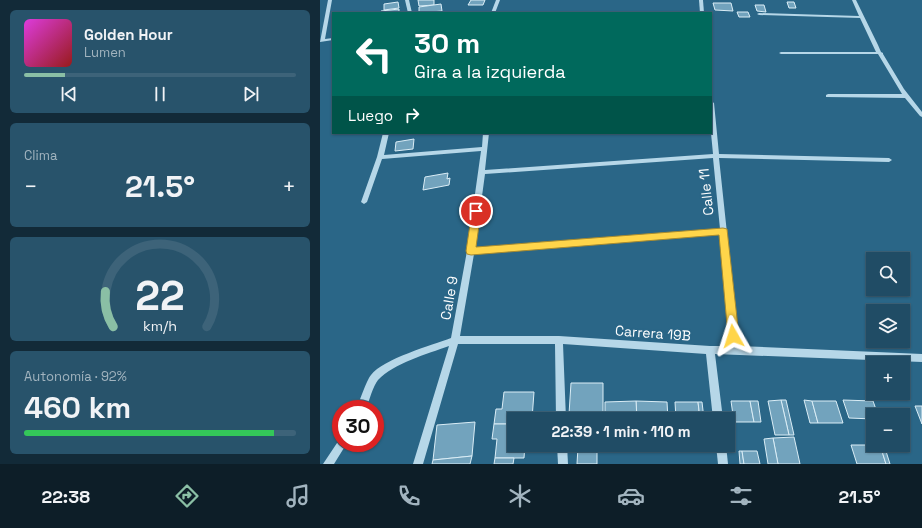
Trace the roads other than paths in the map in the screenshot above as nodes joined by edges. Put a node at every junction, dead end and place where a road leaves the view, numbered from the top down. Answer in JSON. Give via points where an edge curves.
{"nodes":[{"id":1,"x":330,"y":0,"type":"edge"},
{"id":2,"x":407,"y":0,"type":"edge"},
{"id":3,"x":498,"y":0,"type":"edge"},
{"id":4,"x":701,"y":0,"type":"edge"},
{"id":5,"x":854,"y":0,"type":"edge"},
{"id":6,"x":410,"y":12,"type":"edge"},
{"id":7,"x":493,"y":12,"type":"edge"},
{"id":8,"x":702,"y":12,"type":"edge"},
{"id":9,"x":759,"y":14,"type":"dead end"},
{"id":10,"x":862,"y":17,"type":"junction"},
{"id":11,"x":332,"y":39,"type":"edge"},
{"id":12,"x":321,"y":41,"type":"edge"},
{"id":13,"x":782,"y":53,"type":"dead end"},
{"id":14,"x":881,"y":53,"type":"junction"},
{"id":15,"x":828,"y":96,"type":"dead end"},
{"id":16,"x":905,"y":96,"type":"junction"},
{"id":17,"x":712,"y":114,"type":"edge"},
{"id":18,"x":922,"y":115,"type":"edge"},
{"id":19,"x":386,"y":134,"type":"edge"},
{"id":20,"x":486,"y":134,"type":"edge"},
{"id":21,"x":484,"y":149,"type":"junction"},
{"id":22,"x":380,"y":156,"type":"junction"},
{"id":23,"x":716,"y":156,"type":"junction"},
{"id":24,"x":889,"y":160,"type":"dead end"},
{"id":25,"x":482,"y":172,"type":"junction"},
{"id":26,"x":364,"y":202,"type":"dead end"},
{"id":27,"x":723,"y":231,"type":"junction"},
{"id":28,"x":471,"y":251,"type":"junction"},
{"id":29,"x":455,"y":340,"type":"junction"},
{"id":30,"x":559,"y":340,"type":"junction"},
{"id":31,"x":710,"y":350,"type":"junction"},
{"id":32,"x":735,"y":350,"type":"junction"},
{"id":33,"x":922,"y":358,"type":"edge"},
{"id":34,"x":365,"y":400,"type":"edge"},
{"id":35,"x":561,"y":412,"type":"edge"},
{"id":36,"x":717,"y":412,"type":"edge"},
{"id":37,"x":336,"y":452,"type":"edge"},
{"id":38,"x":562,"y":452,"type":"edge"},
{"id":39,"x":722,"y":452,"type":"edge"},
{"id":40,"x":328,"y":464,"type":"edge"},
{"id":41,"x":418,"y":464,"type":"edge"},
{"id":42,"x":563,"y":464,"type":"edge"},
{"id":43,"x":723,"y":464,"type":"edge"}],
"edges":[{"from":1,"to":12,"type":"street"},
{"from":2,"to":6,"type":"street"},
{"from":3,"to":7,"type":"street"},
{"from":4,"to":8,"type":"street"},
{"from":5,"to":10,"type":"street"},
{"from":9,"to":10,"type":"street"},
{"from":10,"to":14,"type":"street"},
{"from":11,"to":12,"type":"street"},
{"from":13,"to":14,"type":"street"},
{"from":14,"to":16,"type":"street"},
{"from":15,"to":16,"type":"street"},
{"from":16,"to":18,"type":"street"},
{"from":17,"to":23,"type":"street","name":"Calle 11"},
{"from":19,"to":22,"type":"street"},
{"from":20,"to":21,"type":"street","name":"Calle 9"},
{"from":21,"to":22,"type":"street"},
{"from":21,"to":25,"type":"street","name":"Calle 9"},
{"from":22,"to":26,"type":"street"},
{"from":23,"to":24,"type":"street"},
{"from":23,"to":25,"type":"street"},
{"from":23,"to":27,"type":"street","name":"Calle 11"},
{"from":25,"to":28,"type":"street","name":"Calle 9"},
{"from":27,"to":28,"type":"street"},
{"from":27,"to":32,"type":"street","name":"Calle 11"},
{"from":28,"to":29,"type":"street","name":"Calle 9"},
{"from":29,"to":30,"type":"street","name":"Carrera 19B"},
{"from":29,"to":34,"type":"street","via":[[386,368],[374,378]]},
{"from":29,"to":41,"type":"street","name":"Calle 9"},
{"from":30,"to":31,"type":"street","name":"Carrera 19B"},
{"from":30,"to":35,"type":"street"},
{"from":31,"to":32,"type":"street","name":"Carrera 19B"},
{"from":31,"to":36,"type":"street"},
{"from":32,"to":33,"type":"street","name":"Carrera 19B"},
{"from":37,"to":40,"type":"street"},
{"from":38,"to":42,"type":"street"},
{"from":39,"to":43,"type":"street"}]}
